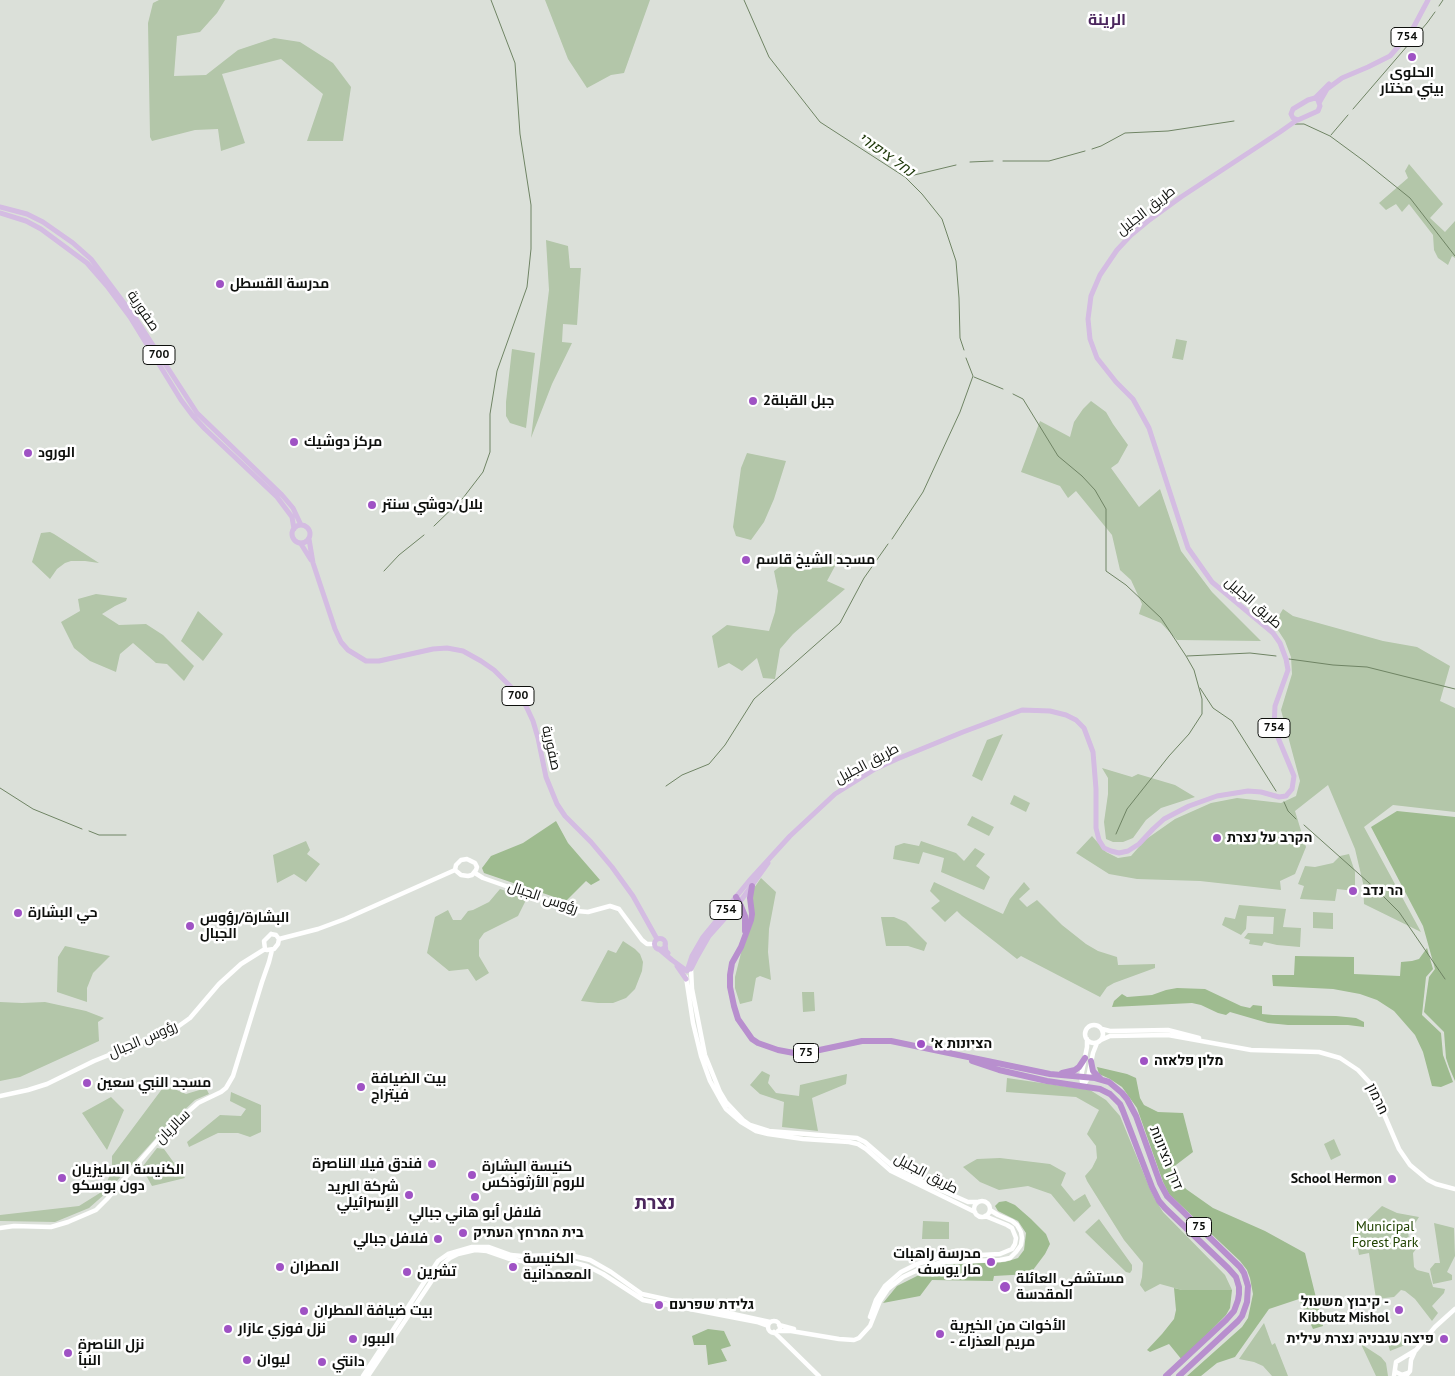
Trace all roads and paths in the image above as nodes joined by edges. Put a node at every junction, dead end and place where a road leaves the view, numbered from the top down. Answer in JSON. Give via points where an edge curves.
{"nodes":[{"id":1,"x":1428,"y":0,"type":"edge"},
{"id":2,"x":1317,"y":101,"type":"junction"},
{"id":3,"x":1292,"y":116,"type":"junction"},
{"id":4,"x":1297,"y":120,"type":"junction"},
{"id":5,"x":1283,"y":129,"type":"junction"},
{"id":6,"x":0,"y":207,"type":"edge"},
{"id":7,"x":0,"y":213,"type":"edge"},
{"id":8,"x":301,"y":525,"type":"junction"},
{"id":9,"x":294,"y":529,"type":"junction"},
{"id":10,"x":309,"y":539,"type":"junction"},
{"id":11,"x":301,"y":544,"type":"junction"},
{"id":12,"x":313,"y":563,"type":"junction"},
{"id":13,"x":774,"y":854,"type":"junction"},
{"id":14,"x":455,"y":870,"type":"junction"},
{"id":15,"x":474,"y":873,"type":"junction"},
{"id":16,"x":752,"y":886,"type":"junction"},
{"id":17,"x":739,"y":900,"type":"junction"},
{"id":18,"x":728,"y":916,"type":"junction"},
{"id":19,"x":748,"y":918,"type":"junction"},
{"id":20,"x":278,"y":939,"type":"junction"},
{"id":21,"x":656,"y":942,"type":"junction"},
{"id":22,"x":665,"y":944,"type":"junction"},
{"id":23,"x":266,"y":949,"type":"junction"},
{"id":24,"x":659,"y":949,"type":"junction"},
{"id":25,"x":272,"y":950,"type":"junction"},
{"id":26,"x":690,"y":958,"type":"junction"},
{"id":27,"x":674,"y":961,"type":"junction"},
{"id":28,"x":688,"y":969,"type":"junction"},
{"id":29,"x":686,"y":979,"type":"junction"},
{"id":30,"x":1102,"y":1029,"type":"junction"},
{"id":31,"x":1086,"y":1040,"type":"junction"},
{"id":32,"x":1099,"y":1041,"type":"junction"},
{"id":33,"x":1212,"y":1042,"type":"junction"},
{"id":34,"x":960,"y":1056,"type":"junction"},
{"id":35,"x":1088,"y":1060,"type":"junction"},
{"id":36,"x":1054,"y":1074,"type":"junction"},
{"id":37,"x":1080,"y":1077,"type":"junction"},
{"id":38,"x":1088,"y":1078,"type":"junction"},
{"id":39,"x":1104,"y":1080,"type":"junction"},
{"id":40,"x":1083,"y":1086,"type":"junction"},
{"id":41,"x":0,"y":1096,"type":"edge"},
{"id":42,"x":1455,"y":1189,"type":"edge"},
{"id":43,"x":977,"y":1202,"type":"junction"},
{"id":44,"x":990,"y":1210,"type":"junction"},
{"id":45,"x":974,"y":1212,"type":"junction"},
{"id":46,"x":986,"y":1216,"type":"junction"},
{"id":47,"x":0,"y":1228,"type":"edge"},
{"id":48,"x":449,"y":1256,"type":"junction"},
{"id":49,"x":1455,"y":1309,"type":"edge"},
{"id":50,"x":769,"y":1324,"type":"junction"},
{"id":51,"x":779,"y":1325,"type":"junction"},
{"id":52,"x":776,"y":1332,"type":"junction"},
{"id":53,"x":1416,"y":1350,"type":"junction"},
{"id":54,"x":1401,"y":1359,"type":"junction"},
{"id":55,"x":1410,"y":1365,"type":"junction"},
{"id":56,"x":1395,"y":1370,"type":"junction"},
{"id":57,"x":1407,"y":1374,"type":"edge"},
{"id":58,"x":363,"y":1376,"type":"edge"},
{"id":59,"x":368,"y":1376,"type":"edge"},
{"id":60,"x":819,"y":1376,"type":"edge"},
{"id":61,"x":1166,"y":1376,"type":"edge"},
{"id":62,"x":1179,"y":1376,"type":"edge"},
{"id":63,"x":1394,"y":1376,"type":"edge"}],
"edges":[{"from":1,"to":2,"type":"main road","number":"754","via":[[1411,32],[1390,56],[1339,76],[1324,88]]},
{"from":2,"to":3,"type":"main road","name":"طريق الجليل","via":[[1308,100],[1293,109]]},
{"from":2,"to":4,"type":"main road","name":"طريق الجليل","via":[[1318,111]]},
{"from":3,"to":4,"type":"main road"},
{"from":3,"to":5,"type":"main road","name":"طريق الجليل","number":"754"},
{"from":4,"to":5,"type":"main road","name":"طريق الجليل","number":"754"},
{"from":5,"to":13,"type":"main road","name":"طريق الجليل","number":"754","via":[[1148,221],[1116,250],[1100,275],[1092,296],[1088,329],[1097,358],[1133,399],[1149,428],[1188,548],[1212,582],[1280,643],[1288,670],[1275,706],[1274,728],[1294,776],[1292,789],[1286,796],[1279,797],[1248,791],[1217,796],[1164,819],[1128,852],[1111,852],[1104,848],[1096,828],[1093,752],[1084,728],[1066,715],[1022,710],[898,759],[851,783],[834,794]]},
{"from":6,"to":8,"type":"main road","name":"صفورية","number":"700","via":[[43,222],[91,259],[136,319],[197,413],[282,494]]},
{"from":7,"to":9,"type":"main road","name":"صفورية","number":"700","via":[[41,229],[87,263],[130,317],[193,416],[277,497],[292,517]]},
{"from":8,"to":9,"type":"main road"},
{"from":8,"to":10,"type":"main road","number":"700","via":[[309,530]]},
{"from":9,"to":11,"type":"main road","number":"700","via":[[293,539]]},
{"from":10,"to":11,"type":"main road"},
{"from":10,"to":12,"type":"main road","name":"صفورية","number":"700"},
{"from":11,"to":12,"type":"main road","name":"صفورية","number":"700"},
{"from":12,"to":21,"type":"main road","name":"صفورية","number":"700","via":[[341,642],[356,656],[366,661],[379,661],[433,649],[463,651],[494,670],[511,687],[533,721],[546,777],[557,804],[633,896]]},
{"from":13,"to":16,"type":"main road","number":"754"},
{"from":13,"to":17,"type":"main road","number":"754","via":[[758,870]]},
{"from":14,"to":15,"type":"street","via":[[465,876]]},
{"from":14,"to":15,"type":"street","via":[[457,862],[467,860],[475,863]]},
{"from":14,"to":20,"type":"street","via":[[318,930]]},
{"from":15,"to":21,"type":"street","name":"رؤوس الجبال","via":[[577,911],[588,912],[610,906],[619,909],[642,940],[647,944]]},
{"from":16,"to":17,"type":"main road","number":"754"},
{"from":16,"to":19,"type":"highway","name":"דרך הציונות"},
{"from":17,"to":18,"type":"main road","number":"754"},
{"from":17,"to":19,"type":"highway"},
{"from":17,"to":26,"type":"main road","number":"754","via":[[703,937]]},
{"from":18,"to":19,"type":"highway","via":[[739,912]]},
{"from":18,"to":28,"type":"main road","number":"754","via":[[709,936]]},
{"from":19,"to":34,"type":"highway","name":"דרך הציונות","number":"75","via":[[741,947],[732,963],[730,987],[738,1019],[752,1039],[765,1047],[790,1053],[884,1040]]},
{"from":20,"to":23,"type":"street","via":[[273,934],[268,937],[264,942]]},
{"from":20,"to":25,"type":"street"},
{"from":21,"to":22,"type":"main road","number":"700","via":[[662,939]]},
{"from":21,"to":24,"type":"main road","number":"700"},
{"from":22,"to":24,"type":"main road"},
{"from":22,"to":27,"type":"main road","number":"700"},
{"from":23,"to":25,"type":"street"},
{"from":23,"to":41,"type":"street","name":"رؤوس الجبال","via":[[241,964],[190,1018],[176,1028],[47,1084]]},
{"from":24,"to":27,"type":"main road","number":"700"},
{"from":25,"to":47,"type":"street","name":"سالزيان","via":[[234,1076],[226,1088],[198,1103],[164,1133],[96,1210],[51,1227]]},
{"from":26,"to":27,"type":"main road"},
{"from":26,"to":28,"type":"main road","number":"754"},
{"from":27,"to":28,"type":"main road","number":"700"},
{"from":27,"to":29,"type":"main road"},
{"from":28,"to":29,"type":"street","name":"طريق الجليل"},
{"from":28,"to":43,"type":"street","name":"طريق الجليل","via":[[704,1055],[726,1102],[750,1125],[769,1131],[856,1138],[895,1168],[968,1202]]},
{"from":29,"to":45,"type":"street","name":"طريق الجليل","via":[[700,1056],[726,1109],[741,1122],[768,1134],[858,1144],[892,1171]]},
{"from":30,"to":31,"type":"street","via":[[1095,1025],[1088,1027]]},
{"from":30,"to":32,"type":"street"},
{"from":30,"to":33,"type":"street","name":"חרמון","via":[[1110,1032],[1168,1030]]},
{"from":31,"to":32,"type":"street","via":[[1091,1043]]},
{"from":31,"to":35,"type":"street"},
{"from":32,"to":33,"type":"street","name":"חרמון","via":[[1110,1036],[1161,1034]]},
{"from":32,"to":35,"type":"street"},
{"from":33,"to":42,"type":"street","name":"חרמון","via":[[1263,1051],[1319,1052],[1350,1064],[1371,1084],[1399,1149],[1410,1165],[1428,1180]]},
{"from":34,"to":36,"type":"highway","name":"דרך הציונות","number":"75"},
{"from":34,"to":40,"type":"highway","name":"דרך הציונות","number":"75","via":[[1006,1072]]},
{"from":35,"to":36,"type":"highway","via":[[1075,1070]]},
{"from":35,"to":37,"type":"street"},
{"from":35,"to":38,"type":"street"},
{"from":35,"to":39,"type":"highway","via":[[1092,1071]]},
{"from":36,"to":37,"type":"highway","name":"דרך הציונות","number":"75"},
{"from":37,"to":38,"type":"highway","name":"דרך הציונות","number":"75"},
{"from":37,"to":40,"type":"street"},
{"from":38,"to":39,"type":"highway","name":"דרך הציונות","number":"75"},
{"from":38,"to":40,"type":"street"},
{"from":39,"to":62,"type":"highway","name":"דרך הציונות","number":"75","via":[[1122,1092],[1132,1106],[1167,1196],[1234,1261],[1247,1279],[1247,1302],[1242,1316]]},
{"from":40,"to":61,"type":"highway","name":"דרך הציונות","number":"75","via":[[1104,1090],[1120,1104],[1159,1201],[1228,1268],[1238,1282],[1238,1300],[1231,1316]]},
{"from":43,"to":44,"type":"street","via":[[987,1203]]},
{"from":43,"to":45,"type":"street"},
{"from":44,"to":46,"type":"street"},
{"from":44,"to":52,"type":"street","via":[[1012,1221],[1021,1232],[1021,1245],[1010,1258],[942,1262],[903,1277],[888,1288],[870,1326],[854,1340],[791,1331]]},
{"from":45,"to":46,"type":"street","via":[[978,1216]]},
{"from":46,"to":51,"type":"street","via":[[1012,1228],[1016,1238],[1012,1249],[1000,1254],[941,1256],[901,1272],[885,1286],[868,1324],[857,1336]]},
{"from":48,"to":50,"type":"street","via":[[487,1251],[521,1261],[571,1262],[603,1274],[643,1300]]},
{"from":48,"to":58,"type":"street","via":[[438,1261]]},
{"from":48,"to":59,"type":"street"},
{"from":49,"to":53,"type":"street"},
{"from":50,"to":51,"type":"street","via":[[776,1321]]},
{"from":50,"to":52,"type":"street","via":[[770,1331]]},
{"from":51,"to":52,"type":"street"},
{"from":52,"to":60,"type":"street"},
{"from":53,"to":54,"type":"street"},
{"from":53,"to":55,"type":"street"},
{"from":54,"to":55,"type":"street"},
{"from":54,"to":56,"type":"street","via":[[1394,1364]]},
{"from":55,"to":57,"type":"street"},
{"from":56,"to":57,"type":"street","via":[[1402,1375]]},
{"from":56,"to":63,"type":"street"}]}
